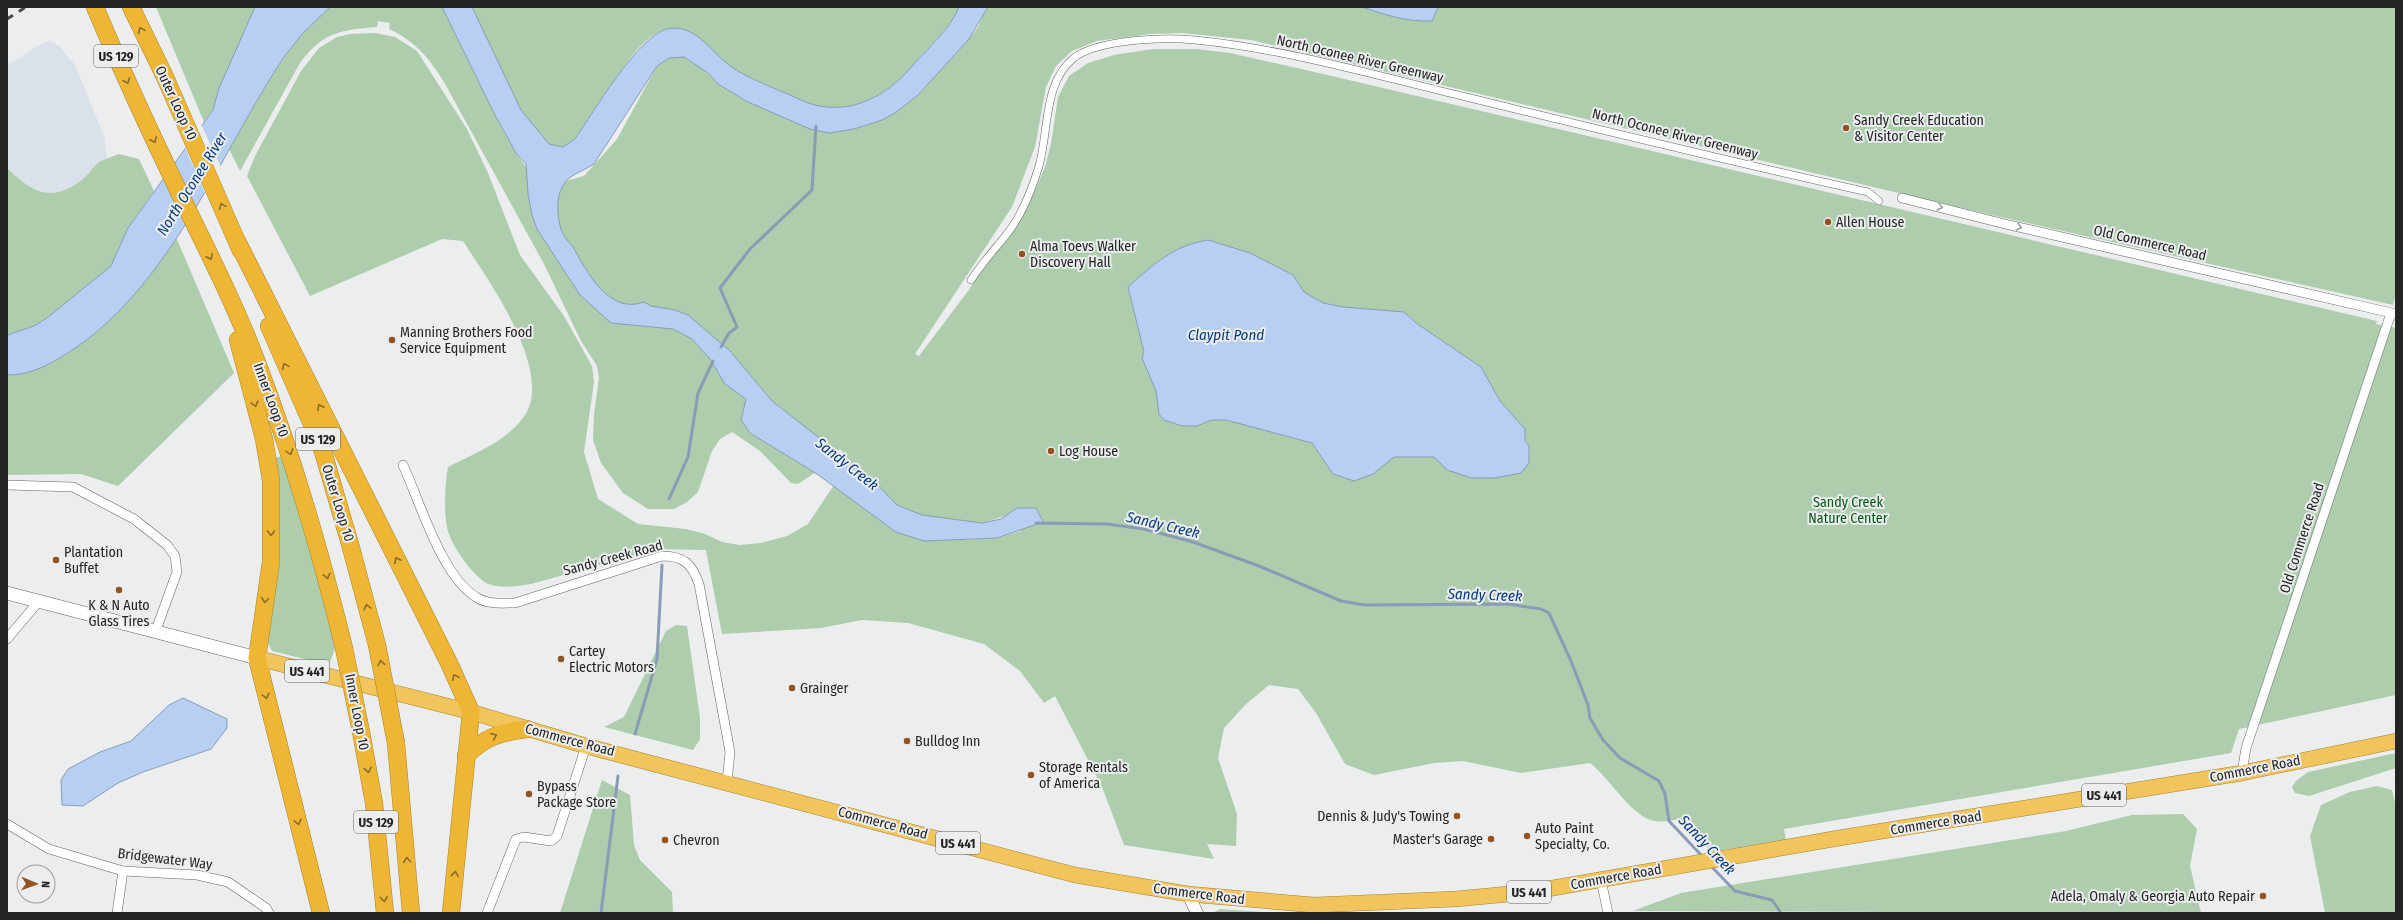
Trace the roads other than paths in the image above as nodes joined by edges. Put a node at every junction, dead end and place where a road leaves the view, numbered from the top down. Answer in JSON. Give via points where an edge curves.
{"nodes":[{"id":1,"x":94,"y":7,"type":"edge"},
{"id":2,"x":131,"y":7,"type":"edge"},
{"id":3,"x":1902,"y":198,"type":"dead end"},
{"id":4,"x":1880,"y":201,"type":"dead end"},
{"id":5,"x":237,"y":241,"type":"junction"},
{"id":6,"x":971,"y":280,"type":"dead end"},
{"id":7,"x":224,"y":285,"type":"junction"},
{"id":8,"x":2394,"y":314,"type":"edge"},
{"id":9,"x":403,"y":465,"type":"dead end"},
{"id":10,"x":7,"y":485,"type":"edge"},
{"id":11,"x":7,"y":593,"type":"edge"},
{"id":12,"x":39,"y":601,"type":"junction"},
{"id":13,"x":156,"y":630,"type":"junction"},
{"id":14,"x":7,"y":639,"type":"edge"},
{"id":15,"x":257,"y":658,"type":"junction"},
{"id":16,"x":471,"y":712,"type":"junction"},
{"id":17,"x":527,"y":729,"type":"junction"},
{"id":18,"x":2396,"y":741,"type":"edge"},
{"id":19,"x":586,"y":746,"type":"junction"},
{"id":20,"x":466,"y":756,"type":"junction"},
{"id":21,"x":2242,"y":773,"type":"junction"},
{"id":22,"x":727,"y":782,"type":"junction"},
{"id":23,"x":7,"y":824,"type":"edge"},
{"id":24,"x":123,"y":872,"type":"junction"},
{"id":25,"x":1601,"y":880,"type":"junction"},
{"id":26,"x":1188,"y":894,"type":"junction"},
{"id":27,"x":117,"y":913,"type":"edge"},
{"id":28,"x":269,"y":913,"type":"edge"},
{"id":29,"x":321,"y":913,"type":"edge"},
{"id":30,"x":384,"y":913,"type":"edge"},
{"id":31,"x":411,"y":913,"type":"edge"},
{"id":32,"x":451,"y":913,"type":"edge"},
{"id":33,"x":487,"y":913,"type":"edge"},
{"id":34,"x":1197,"y":913,"type":"edge"},
{"id":35,"x":1608,"y":913,"type":"edge"}],
"edges":[{"from":1,"to":7,"type":"highway","name":"Inner Loop 10","number":"US 129","one_way":true,"via":[[137,105]]},
{"from":5,"to":2,"type":"highway","name":"Outer Loop 10","number":"US 129","one_way":true,"via":[[165,77]]},
{"from":3,"to":8,"type":"street","name":"Old Commerce Road","one_way":true},
{"from":4,"to":6,"type":"street","name":"North Oconee River Greenway","via":[[1868,192],[1749,166],[1284,53],[1191,40],[1155,40],[1092,49],[1077,55],[1066,65],[1056,79],[1039,166],[1027,198],[1008,233]]},
{"from":16,"to":5,"type":"highway","one_way":true,"via":[[449,663]]},
{"from":31,"to":5,"type":"highway","name":"Outer Loop 10","number":"US 129","one_way":true,"bridge":true,"via":[[396,743],[377,645],[321,445],[279,352]]},
{"from":7,"to":15,"type":"highway","one_way":true,"via":[[264,439],[271,480],[271,562]]},
{"from":7,"to":30,"type":"highway","name":"Inner Loop 10","number":"US 129","one_way":true,"bridge":true,"via":[[256,359],[299,477],[321,552],[344,648],[374,803]]},
{"from":8,"to":21,"type":"street","name":"Old Commerce Road","via":[[2246,748]]},
{"from":9,"to":22,"type":"street","name":"Sandy Creek Road","via":[[453,576],[477,598],[494,604],[515,603],[662,556],[674,556],[689,563],[699,584],[725,720],[731,757]]},
{"from":10,"to":13,"type":"street","via":[[73,486],[134,518],[167,545],[175,556],[177,572]]},
{"from":11,"to":12,"type":"main road"},
{"from":12,"to":13,"type":"main road"},
{"from":12,"to":14,"type":"street"},
{"from":13,"to":15,"type":"main road"},
{"from":15,"to":16,"type":"highway","name":"Commerce Road","number":"US 441"},
{"from":15,"to":29,"type":"highway","one_way":true},
{"from":16,"to":17,"type":"highway","name":"Commerce Road","number":"US 441"},
{"from":16,"to":20,"type":"highway"},
{"from":17,"to":19,"type":"highway","name":"Commerce Road","number":"US 441"},
{"from":20,"to":17,"type":"highway","one_way":true,"via":[[476,746],[493,736],[506,731]]},
{"from":18,"to":21,"type":"highway","name":"Commerce Road","number":"US 441"},
{"from":19,"to":22,"type":"highway","name":"Commerce Road","number":"US 441"},
{"from":19,"to":33,"type":"street","via":[[558,836],[551,841],[524,837],[516,839]]},
{"from":32,"to":20,"type":"highway","one_way":true},
{"from":21,"to":25,"type":"highway","name":"Commerce Road","number":"US 441"},
{"from":22,"to":26,"type":"highway","name":"Commerce Road","number":"US 441","via":[[1076,875]]},
{"from":23,"to":24,"type":"street","name":"Bridgewater Way","via":[[49,849]]},
{"from":24,"to":27,"type":"street"},
{"from":24,"to":28,"type":"street","name":"Bridgewater Way","via":[[197,875],[228,882],[266,908]]},
{"from":25,"to":26,"type":"highway","name":"Commerce Road","number":"US 441","via":[[1512,894],[1397,903],[1314,905]]},
{"from":25,"to":35,"type":"street"},
{"from":26,"to":34,"type":"street"}]}
